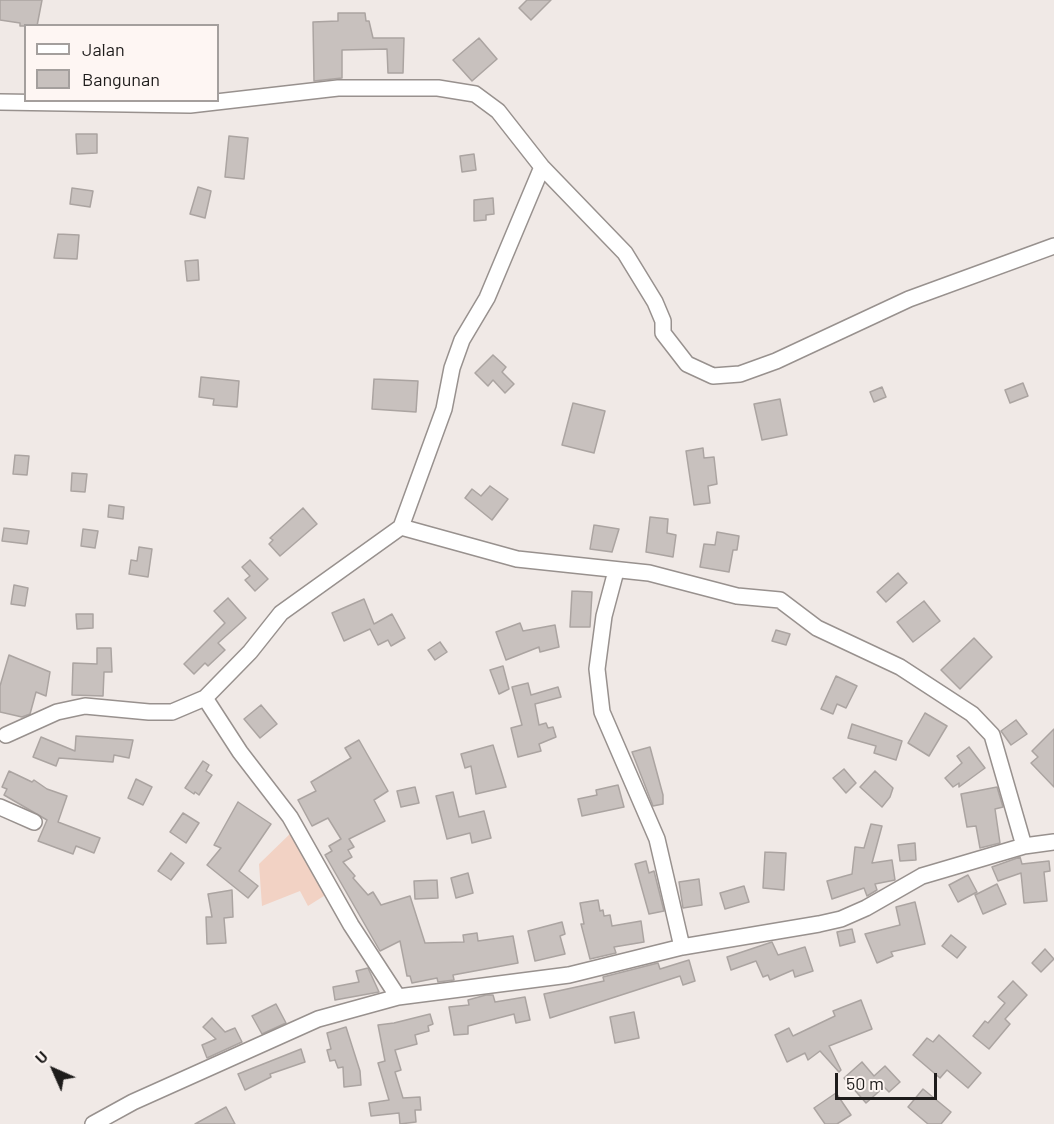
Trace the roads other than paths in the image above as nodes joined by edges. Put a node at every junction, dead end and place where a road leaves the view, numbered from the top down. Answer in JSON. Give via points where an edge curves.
{"nodes":[{"id":1,"x":0,"y":102,"type":"edge"},
{"id":2,"x":216,"y":102,"type":"edge"},
{"id":3,"x":219,"y":102,"type":"edge"},
{"id":4,"x":542,"y":167,"type":"junction"},
{"id":5,"x":1054,"y":246,"type":"edge"},
{"id":6,"x":401,"y":527,"type":"junction"},
{"id":7,"x":616,"y":571,"type":"junction"},
{"id":8,"x":205,"y":698,"type":"junction"},
{"id":9,"x":2,"y":738,"type":"edge"},
{"id":10,"x":0,"y":807,"type":"edge"},
{"id":11,"x":34,"y":822,"type":"dead end"},
{"id":12,"x":1054,"y":842,"type":"edge"},
{"id":13,"x":1024,"y":846,"type":"junction"},
{"id":14,"x":682,"y":947,"type":"junction"},
{"id":15,"x":398,"y":997,"type":"junction"},
{"id":16,"x":93,"y":1124,"type":"edge"}],
"edges":[{"from":1,"to":2,"type":"street"},
{"from":3,"to":4,"type":"street","via":[[338,88],[438,88],[475,94],[498,111]]},
{"from":4,"to":5,"type":"street","via":[[625,253],[655,302],[663,333],[687,364],[712,376],[740,374],[776,361],[909,299]]},
{"from":4,"to":6,"type":"street","via":[[487,298],[462,340],[444,409]]},
{"from":6,"to":7,"type":"street","via":[[517,559]]},
{"from":6,"to":8,"type":"street","via":[[281,613]]},
{"from":7,"to":13,"type":"street","via":[[649,573],[737,596],[780,600],[817,628],[900,667],[954,701],[992,735]]},
{"from":7,"to":14,"type":"street","via":[[604,616],[597,669],[602,712],[657,839]]},
{"from":8,"to":9,"type":"street","via":[[172,712],[76,708],[57,712]]},
{"from":8,"to":15,"type":"street","via":[[240,753],[290,817],[351,925]]},
{"from":10,"to":11,"type":"street"},
{"from":12,"to":13,"type":"street"},
{"from":13,"to":14,"type":"street","via":[[922,876],[841,919]]},
{"from":14,"to":15,"type":"street","via":[[569,975]]},
{"from":15,"to":16,"type":"street","via":[[286,1032]]}]}
